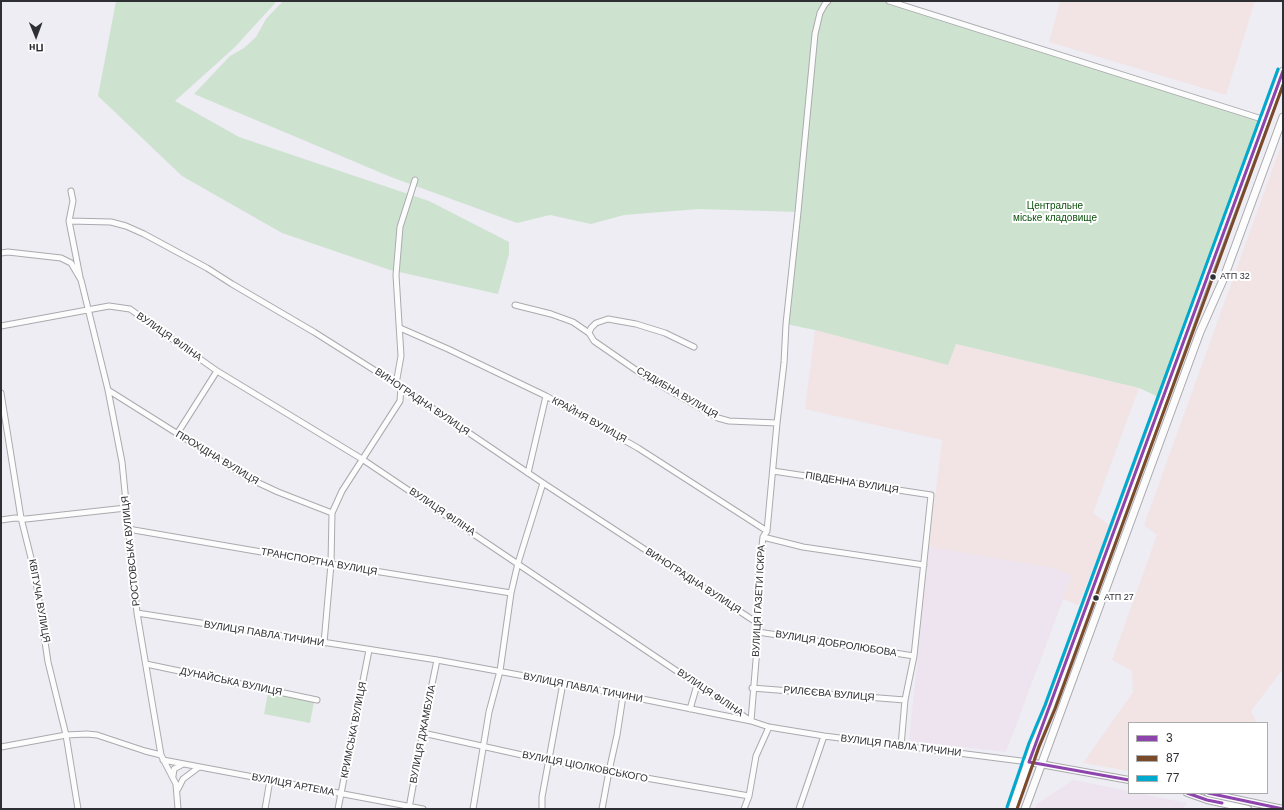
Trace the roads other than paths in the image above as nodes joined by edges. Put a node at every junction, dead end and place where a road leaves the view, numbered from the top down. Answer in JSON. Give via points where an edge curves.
{"nodes":[{"id":1,"x":828,"y":1,"type":"edge"},
{"id":2,"x":889,"y":1,"type":"edge"},
{"id":3,"x":1283,"y":71,"type":"edge"},
{"id":4,"x":1283,"y":117,"type":"edge"},
{"id":5,"x":1265,"y":120,"type":"junction"},
{"id":6,"x":415,"y":180,"type":"dead end"},
{"id":7,"x":71,"y":191,"type":"dead end"},
{"id":8,"x":69,"y":222,"type":"junction"},
{"id":9,"x":1,"y":253,"type":"edge"},
{"id":10,"x":81,"y":280,"type":"junction"},
{"id":11,"x":515,"y":305,"type":"dead end"},
{"id":12,"x":88,"y":310,"type":"junction"},
{"id":13,"x":1,"y":326,"type":"edge"},
{"id":14,"x":400,"y":328,"type":"junction"},
{"id":15,"x":589,"y":333,"type":"junction"},
{"id":16,"x":694,"y":347,"type":"dead end"},
{"id":17,"x":217,"y":371,"type":"junction"},
{"id":18,"x":396,"y":384,"type":"junction"},
{"id":19,"x":401,"y":388,"type":"junction"},
{"id":20,"x":108,"y":390,"type":"junction"},
{"id":21,"x":1,"y":393,"type":"edge"},
{"id":22,"x":546,"y":396,"type":"junction"},
{"id":23,"x":776,"y":423,"type":"junction"},
{"id":24,"x":177,"y":434,"type":"junction"},
{"id":25,"x":362,"y":459,"type":"junction"},
{"id":26,"x":773,"y":470,"type":"junction"},
{"id":27,"x":528,"y":473,"type":"junction"},
{"id":28,"x":543,"y":483,"type":"junction"},
{"id":29,"x":126,"y":508,"type":"junction"},
{"id":30,"x":332,"y":513,"type":"junction"},
{"id":31,"x":21,"y":518,"type":"junction"},
{"id":32,"x":1,"y":520,"type":"edge"},
{"id":33,"x":128,"y":529,"type":"junction"},
{"id":34,"x":768,"y":531,"type":"junction"},
{"id":35,"x":762,"y":537,"type":"junction"},
{"id":36,"x":518,"y":563,"type":"junction"},
{"id":37,"x":331,"y":564,"type":"junction"},
{"id":38,"x":924,"y":566,"type":"junction"},
{"id":39,"x":511,"y":593,"type":"junction"},
{"id":40,"x":137,"y":614,"type":"junction"},
{"id":41,"x":758,"y":624,"type":"junction"},
{"id":42,"x":758,"y":632,"type":"junction"},
{"id":43,"x":324,"y":643,"type":"junction"},
{"id":44,"x":369,"y":650,"type":"junction"},
{"id":45,"x":914,"y":656,"type":"junction"},
{"id":46,"x":437,"y":660,"type":"junction"},
{"id":47,"x":146,"y":664,"type":"junction"},
{"id":48,"x":500,"y":671,"type":"junction"},
{"id":49,"x":563,"y":683,"type":"junction"},
{"id":50,"x":698,"y":685,"type":"junction"},
{"id":51,"x":752,"y":688,"type":"junction"},
{"id":52,"x":623,"y":696,"type":"junction"},
{"id":53,"x":317,"y":700,"type":"dead end"},
{"id":54,"x":905,"y":700,"type":"junction"},
{"id":55,"x":690,"y":709,"type":"junction"},
{"id":56,"x":750,"y":721,"type":"junction"},
{"id":57,"x":769,"y":727,"type":"junction"},
{"id":58,"x":423,"y":733,"type":"junction"},
{"id":59,"x":66,"y":735,"type":"junction"},
{"id":60,"x":824,"y":736,"type":"junction"},
{"id":61,"x":901,"y":746,"type":"junction"},
{"id":62,"x":1,"y":747,"type":"edge"},
{"id":63,"x":483,"y":747,"type":"junction"},
{"id":64,"x":162,"y":758,"type":"junction"},
{"id":65,"x":549,"y":761,"type":"junction"},
{"id":66,"x":1029,"y":762,"type":"junction"},
{"id":67,"x":183,"y":764,"type":"junction"},
{"id":68,"x":1042,"y":765,"type":"junction"},
{"id":69,"x":199,"y":767,"type":"junction"},
{"id":70,"x":609,"y":771,"type":"junction"},
{"id":71,"x":173,"y":776,"type":"junction"},
{"id":72,"x":183,"y":780,"type":"junction"},
{"id":73,"x":270,"y":780,"type":"junction"},
{"id":74,"x":1128,"y":780,"type":"edge"},
{"id":75,"x":177,"y":790,"type":"junction"},
{"id":76,"x":341,"y":794,"type":"junction"},
{"id":77,"x":1190,"y":794,"type":"edge"},
{"id":78,"x":1213,"y":794,"type":"edge"},
{"id":79,"x":748,"y":796,"type":"junction"},
{"id":80,"x":409,"y":808,"type":"edge"},
{"id":81,"x":78,"y":809,"type":"edge"},
{"id":82,"x":178,"y":809,"type":"edge"},
{"id":83,"x":265,"y":809,"type":"edge"},
{"id":84,"x":338,"y":809,"type":"edge"},
{"id":85,"x":423,"y":809,"type":"edge"},
{"id":86,"x":473,"y":809,"type":"edge"},
{"id":87,"x":542,"y":809,"type":"edge"},
{"id":88,"x":602,"y":809,"type":"edge"},
{"id":89,"x":744,"y":809,"type":"edge"},
{"id":90,"x":799,"y":809,"type":"edge"},
{"id":91,"x":1012,"y":809,"type":"edge"},
{"id":92,"x":1025,"y":809,"type":"edge"},
{"id":93,"x":1248,"y":809,"type":"edge"},
{"id":94,"x":1283,"y":809,"type":"edge"}],
"edges":[{"from":1,"to":23,"type":"street","name":"ВУЛИЦЯ ГАЗЕТИ ІСКРА","via":[[820,13],[816,34]]},
{"from":2,"to":5,"type":"street"},
{"from":3,"to":5,"type":"main road"},
{"from":4,"to":68,"type":"main road","via":[[1223,280],[1200,332]]},
{"from":5,"to":66,"type":"main road"},
{"from":6,"to":14,"type":"street","via":[[400,227],[396,275]]},
{"from":7,"to":8,"type":"street","via":[[73,201]]},
{"from":8,"to":10,"type":"street"},
{"from":8,"to":18,"type":"street","name":"ВИНОГРАДНА ВУЛИЦЯ","via":[[111,222],[144,234],[314,332]]},
{"from":9,"to":10,"type":"street","via":[[61,258],[70,264]]},
{"from":10,"to":12,"type":"street","name":"РОСТОВСЬКА ВУЛИЦЯ"},
{"from":11,"to":15,"type":"street","name":"СЯДИБНА ВУЛИЦЯ","via":[[573,322]]},
{"from":12,"to":13,"type":"street"},
{"from":12,"to":17,"type":"street","name":"ВУЛИЦЯ ФІЛІНА","via":[[109,306],[130,309]]},
{"from":12,"to":20,"type":"street","name":"РОСТОВСЬКА ВУЛИЦЯ"},
{"from":14,"to":18,"type":"street","via":[[401,356]]},
{"from":14,"to":22,"type":"street","name":"КРАЙНЯ ВУЛИЦЯ"},
{"from":15,"to":16,"type":"street","via":[[596,323],[608,319],[665,333]]},
{"from":15,"to":23,"type":"street","name":"СЯДИБНА ВУЛИЦЯ","via":[[594,341],[646,377],[718,418]]},
{"from":17,"to":24,"type":"street"},
{"from":17,"to":25,"type":"street","name":"ВУЛИЦЯ ФІЛІНА"},
{"from":18,"to":19,"type":"street","name":"ВИНОГРАДНА ВУЛИЦЯ"},
{"from":19,"to":25,"type":"street","via":[[400,401]]},
{"from":19,"to":27,"type":"street","name":"ВИНОГРАДНА ВУЛИЦЯ"},
{"from":20,"to":24,"type":"street","name":"ПРОХІДНА ВУЛИЦЯ"},
{"from":20,"to":29,"type":"street","name":"РОСТОВСЬКА ВУЛИЦЯ","via":[[122,462]]},
{"from":21,"to":31,"type":"street","name":"КВІТУЧА ВУЛИЦЯ"},
{"from":22,"to":27,"type":"street"},
{"from":22,"to":34,"type":"street","name":"КРАЙНЯ ВУЛИЦЯ","via":[[638,448]]},
{"from":23,"to":26,"type":"street","name":"ВУЛИЦЯ ГАЗЕТИ ІСКРА"},
{"from":24,"to":30,"type":"street","name":"ПРОХІДНА ВУЛИЦЯ","via":[[248,478]]},
{"from":25,"to":30,"type":"street"},
{"from":25,"to":36,"type":"street","name":"ВУЛИЦЯ ФІЛІНА"},
{"from":26,"to":34,"type":"street","name":"ВУЛИЦЯ ГАЗЕТИ ІСКРА"},
{"from":26,"to":38,"type":"street","name":"ПІВДЕННА ВУЛИЦЯ","via":[[931,495]]},
{"from":27,"to":28,"type":"street","name":"ВИНОГРАДНА ВУЛИЦЯ"},
{"from":28,"to":36,"type":"street"},
{"from":28,"to":41,"type":"street","name":"ВИНОГРАДНА ВУЛИЦЯ"},
{"from":29,"to":31,"type":"street"},
{"from":29,"to":33,"type":"street","name":"РОСТОВСЬКА ВУЛИЦЯ"},
{"from":30,"to":37,"type":"street"},
{"from":31,"to":32,"type":"street"},
{"from":31,"to":59,"type":"street","name":"КВІТУЧА ВУЛИЦЯ","via":[[35,574],[48,662]]},
{"from":33,"to":37,"type":"street","name":"ТРАНСПОРТНА ВУЛИЦЯ"},
{"from":33,"to":40,"type":"street","name":"РОСТОВСЬКА ВУЛИЦЯ"},
{"from":34,"to":35,"type":"street","name":"ВУЛИЦЯ ГАЗЕТИ ІСКРА"},
{"from":35,"to":38,"type":"street","via":[[803,547]]},
{"from":35,"to":41,"type":"street","name":"ВУЛИЦЯ ГАЗЕТИ ІСКРА","via":[[757,590]]},
{"from":36,"to":39,"type":"street"},
{"from":36,"to":50,"type":"street","name":"ВУЛИЦЯ ФІЛІНА"},
{"from":37,"to":39,"type":"street","name":"ТРАНСПОРТНА ВУЛИЦЯ"},
{"from":37,"to":43,"type":"street"},
{"from":38,"to":45,"type":"street"},
{"from":39,"to":48,"type":"street"},
{"from":40,"to":43,"type":"street","name":"ВУЛИЦЯ ПАВЛА ТИЧИНИ"},
{"from":40,"to":47,"type":"street","name":"РОСТОВСЬКА ВУЛИЦЯ"},
{"from":41,"to":42,"type":"street","name":"ВУЛИЦЯ ГАЗЕТИ ІСКРА"},
{"from":42,"to":45,"type":"street","name":"ВУЛИЦЯ ДОБРОЛЮБОВА"},
{"from":42,"to":51,"type":"street","name":"ВУЛИЦЯ ГАЗЕТИ ІСКРА"},
{"from":43,"to":44,"type":"street","name":"ВУЛИЦЯ ПАВЛА ТИЧИНИ"},
{"from":44,"to":46,"type":"street","name":"ВУЛИЦЯ ПАВЛА ТИЧИНИ"},
{"from":44,"to":76,"type":"street","name":"КРИМСЬКА ВУЛИЦЯ"},
{"from":45,"to":54,"type":"street"},
{"from":46,"to":48,"type":"street","name":"ВУЛИЦЯ ПАВЛА ТИЧИНИ"},
{"from":46,"to":58,"type":"street","name":"ВУЛИЦЯ ДЖАМБУЛА"},
{"from":47,"to":53,"type":"street","name":"ДУНАЙСЬКА ВУЛИЦЯ"},
{"from":47,"to":64,"type":"street","name":"РОСТОВСЬКА ВУЛИЦЯ"},
{"from":48,"to":49,"type":"street","name":"ВУЛИЦЯ ПАВЛА ТИЧИНИ"},
{"from":48,"to":63,"type":"street","via":[[488,712]]},
{"from":49,"to":52,"type":"street","name":"ВУЛИЦЯ ПАВЛА ТИЧИНИ"},
{"from":49,"to":65,"type":"street"},
{"from":50,"to":55,"type":"street"},
{"from":50,"to":56,"type":"street","name":"ВУЛИЦЯ ФІЛІНА"},
{"from":51,"to":54,"type":"street","name":"РИЛЄЄВА ВУЛИЦЯ"},
{"from":51,"to":56,"type":"street","name":"ВУЛИЦЯ ГАЗЕТИ ІСКРА"},
{"from":52,"to":55,"type":"street","name":"ВУЛИЦЯ ПАВЛА ТИЧИНИ"},
{"from":52,"to":70,"type":"street"},
{"from":54,"to":61,"type":"street"},
{"from":55,"to":56,"type":"street","name":"ВУЛИЦЯ ПАВЛА ТИЧИНИ"},
{"from":56,"to":57,"type":"street","name":"ВУЛИЦЯ ПАВЛА ТИЧИНИ"},
{"from":57,"to":60,"type":"street","name":"ВУЛИЦЯ ПАВЛА ТИЧИНИ"},
{"from":57,"to":79,"type":"street","via":[[756,756]]},
{"from":58,"to":63,"type":"street","name":"ВУЛИЦЯ ЦІОЛКОВСЬКОГО"},
{"from":58,"to":80,"type":"street","name":"ВУЛИЦЯ ДЖАМБУЛА"},
{"from":59,"to":62,"type":"street","name":"ВУЛИЦЯ АРТЕМА"},
{"from":59,"to":64,"type":"street","name":"ВУЛИЦЯ АРТЕМА","via":[[97,734]]},
{"from":59,"to":81,"type":"street","name":"КВІТУЧА ВУЛИЦЯ"},
{"from":60,"to":61,"type":"street","name":"ВУЛИЦЯ ПАВЛА ТИЧИНИ"},
{"from":60,"to":90,"type":"street"},
{"from":61,"to":66,"type":"street","name":"ВУЛИЦЯ ПАВЛА ТИЧИНИ"},
{"from":63,"to":65,"type":"street","name":"ВУЛИЦЯ ЦІОЛКОВСЬКОГО"},
{"from":63,"to":86,"type":"street"},
{"from":64,"to":67,"type":"street","name":"ВУЛИЦЯ АРТЕМА"},
{"from":64,"to":71,"type":"street","name":"РОСТОВСЬКА ВУЛИЦЯ"},
{"from":65,"to":70,"type":"street","name":"ВУЛИЦЯ ЦІОЛКОВСЬКОГО"},
{"from":65,"to":87,"type":"street"},
{"from":66,"to":68,"type":"street"},
{"from":66,"to":91,"type":"main road"},
{"from":67,"to":69,"type":"street","name":"ВУЛИЦЯ АРТЕМА"},
{"from":67,"to":71,"type":"street","via":[[174,769]]},
{"from":68,"to":74,"type":"street"},
{"from":68,"to":92,"type":"main road"},
{"from":69,"to":72,"type":"street"},
{"from":69,"to":73,"type":"street","name":"ВУЛИЦЯ АРТЕМА"},
{"from":70,"to":79,"type":"street","name":"ВУЛИЦЯ ЦІОЛКОВСЬКОГО"},
{"from":70,"to":88,"type":"street"},
{"from":71,"to":72,"type":"street","via":[[177,780]]},
{"from":71,"to":75,"type":"street","name":"РОСТОВСЬКА ВУЛИЦЯ"},
{"from":72,"to":75,"type":"street"},
{"from":73,"to":76,"type":"street","name":"ВУЛИЦЯ АРТЕМА"},
{"from":73,"to":83,"type":"street"},
{"from":75,"to":82,"type":"street","name":"РОСТОВСЬКА ВУЛИЦЯ"},
{"from":76,"to":80,"type":"street","name":"ВУЛИЦЯ АРТЕМА"},
{"from":76,"to":84,"type":"street","name":"КРИМСЬКА ВУЛИЦЯ"},
{"from":77,"to":93,"type":"street"},
{"from":78,"to":94,"type":"street"},
{"from":79,"to":89,"type":"street"},
{"from":80,"to":85,"type":"street","name":"ВУЛИЦЯ АРТЕМА"}]}
